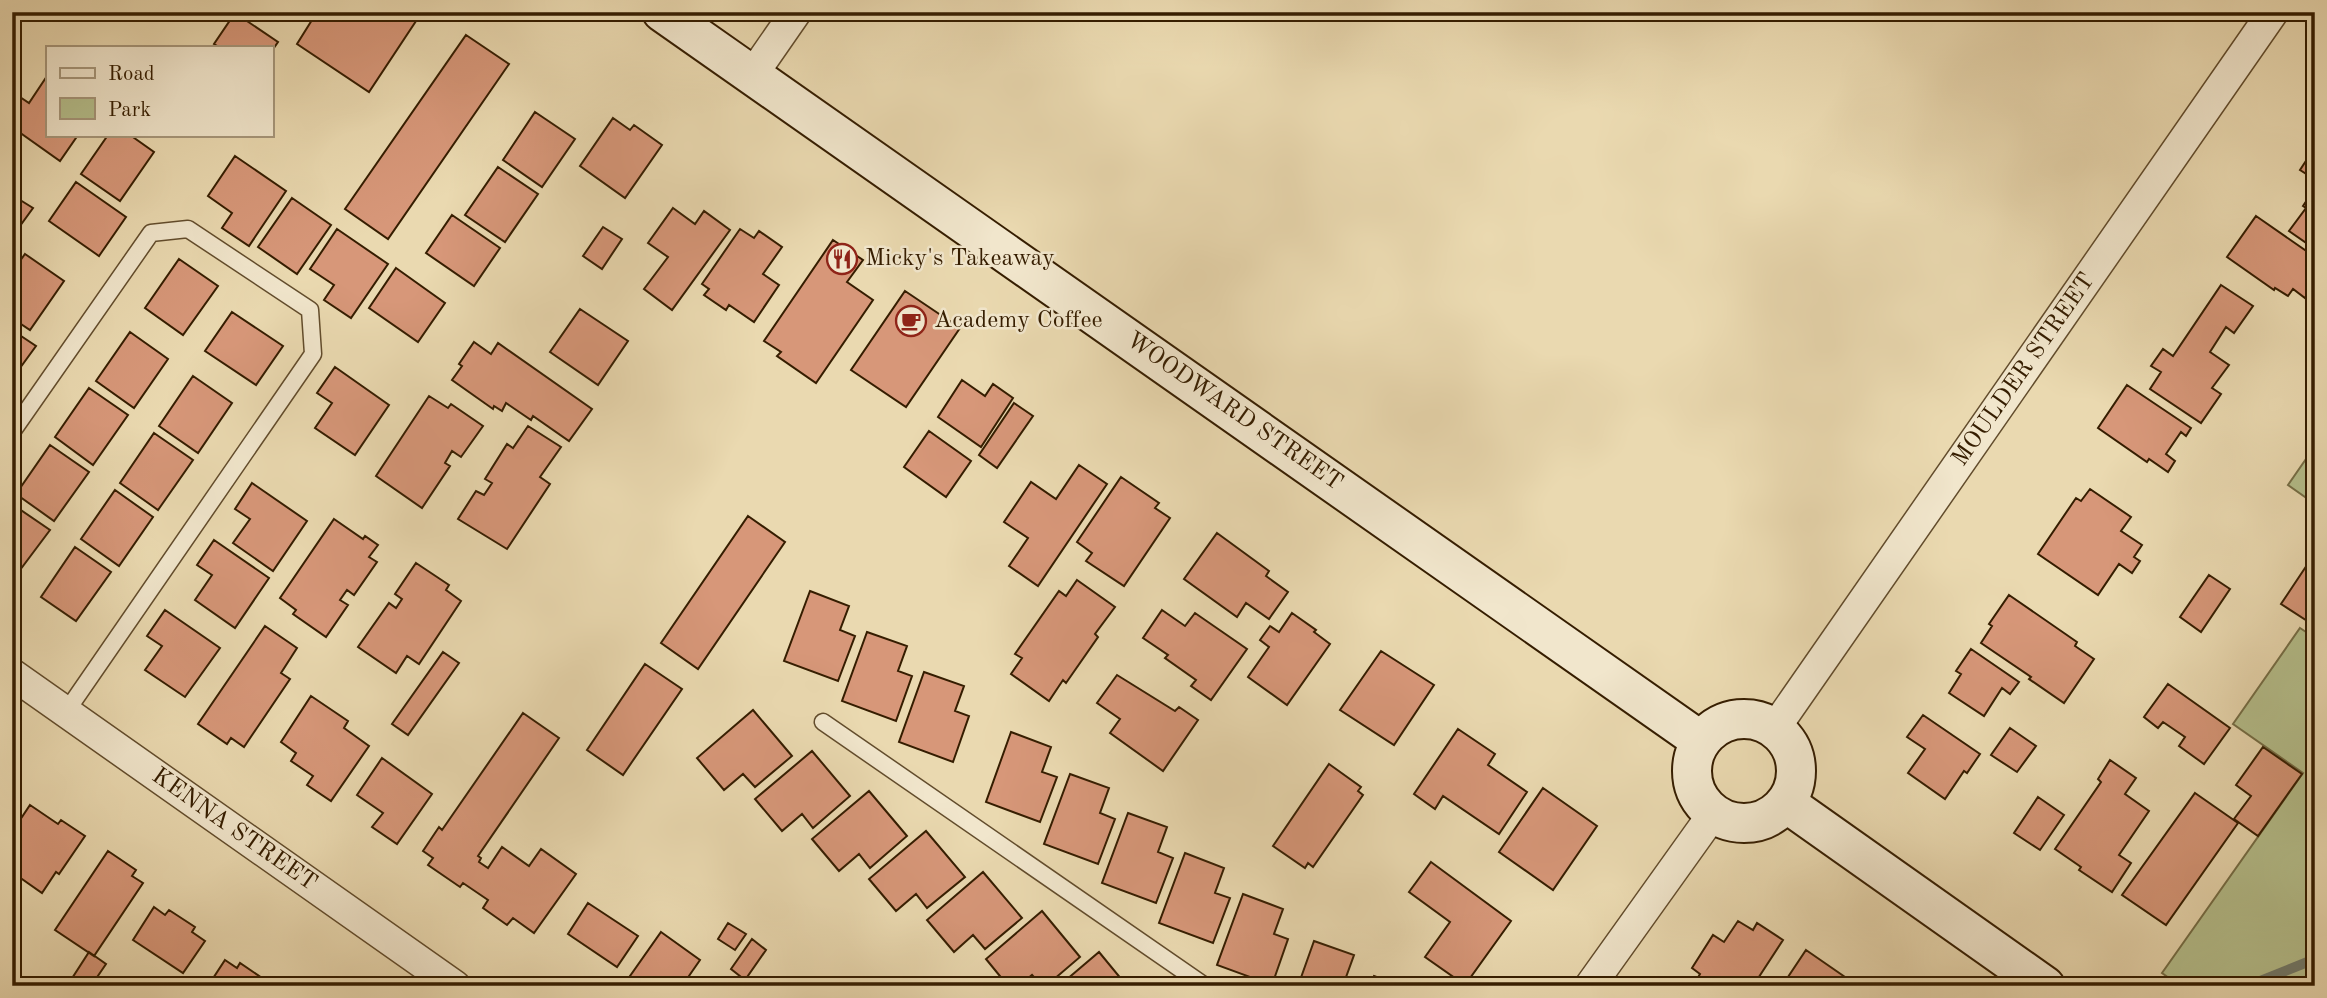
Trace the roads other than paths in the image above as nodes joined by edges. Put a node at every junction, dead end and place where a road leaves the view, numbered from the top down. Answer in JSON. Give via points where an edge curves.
{"nodes":[{"id":1,"x":662,"y":12,"type":"edge"},
{"id":2,"x":796,"y":12,"type":"edge"},
{"id":3,"x":2273,"y":12,"type":"edge"},
{"id":4,"x":753,"y":74,"type":"junction"},
{"id":5,"x":12,"y":432,"type":"edge"},
{"id":6,"x":12,"y":674,"type":"edge"},
{"id":7,"x":66,"y":712,"type":"junction"},
{"id":8,"x":823,"y":722,"type":"dead end"},
{"id":9,"x":1775,"y":728,"type":"junction"},
{"id":10,"x":1701,"y":741,"type":"junction"},
{"id":11,"x":1786,"y":803,"type":"junction"},
{"id":12,"x":1713,"y":814,"type":"junction"},
{"id":13,"x":455,"y":986,"type":"edge"},
{"id":14,"x":1205,"y":986,"type":"edge"},
{"id":15,"x":1590,"y":986,"type":"edge"},
{"id":16,"x":2045,"y":986,"type":"edge"}],
"edges":[{"from":1,"to":4,"type":"street","name":"WOODWARD STREET"},
{"from":2,"to":4,"type":"street"},
{"from":3,"to":9,"type":"street","name":"MOULDER STREET"},
{"from":4,"to":10,"type":"street","name":"WOODWARD STREET"},
{"from":5,"to":7,"type":"lane","via":[[151,233],[188,229],[310,310],[313,354]]},
{"from":6,"to":7,"type":"street","name":"KENNA STREET"},
{"from":7,"to":13,"type":"street","name":"KENNA STREET"},
{"from":8,"to":14,"type":"lane"},
{"from":9,"to":10,"type":"street","via":[[1744,718],[1712,729]]},
{"from":9,"to":11,"type":"street","via":[[1787,740],[1796,763],[1794,789]]},
{"from":10,"to":12,"type":"street","via":[[1694,756],[1694,789]]},
{"from":11,"to":12,"type":"street","via":[[1767,818],[1744,824]]},
{"from":11,"to":16,"type":"street"},
{"from":12,"to":15,"type":"street"}]}
